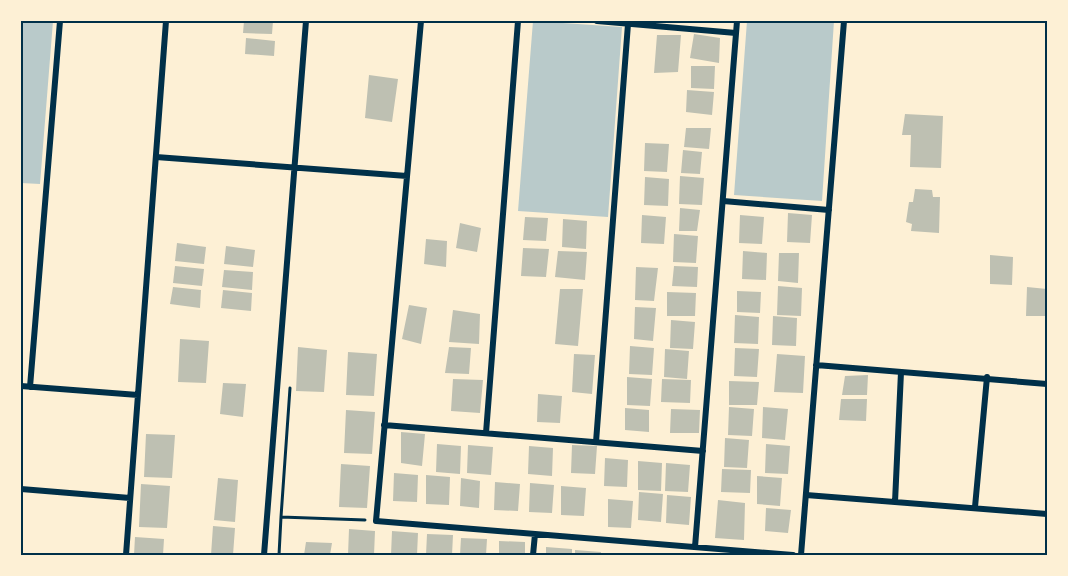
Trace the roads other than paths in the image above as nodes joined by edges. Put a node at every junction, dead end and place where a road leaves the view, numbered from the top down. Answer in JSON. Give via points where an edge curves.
{"nodes":[{"id":1,"x":60,"y":21,"type":"edge"},
{"id":2,"x":166,"y":21,"type":"edge"},
{"id":3,"x":306,"y":21,"type":"edge"},
{"id":4,"x":421,"y":21,"type":"edge"},
{"id":5,"x":518,"y":21,"type":"edge"},
{"id":6,"x":597,"y":21,"type":"edge"},
{"id":7,"x":737,"y":21,"type":"edge"},
{"id":8,"x":844,"y":21,"type":"edge"},
{"id":9,"x":628,"y":24,"type":"junction"},
{"id":10,"x":736,"y":33,"type":"junction"},
{"id":11,"x":156,"y":158,"type":"junction"},
{"id":12,"x":294,"y":167,"type":"junction"},
{"id":13,"x":407,"y":176,"type":"junction"},
{"id":14,"x":723,"y":201,"type":"junction"},
{"id":15,"x":829,"y":210,"type":"junction"},
{"id":16,"x":816,"y":365,"type":"junction"},
{"id":17,"x":901,"y":372,"type":"junction"},
{"id":18,"x":987,"y":377,"type":"junction"},
{"id":19,"x":1047,"y":384,"type":"edge"},
{"id":20,"x":21,"y":386,"type":"edge"},
{"id":21,"x":30,"y":387,"type":"junction"},
{"id":22,"x":138,"y":395,"type":"junction"},
{"id":23,"x":384,"y":425,"type":"junction"},
{"id":24,"x":486,"y":433,"type":"junction"},
{"id":25,"x":596,"y":442,"type":"junction"},
{"id":26,"x":703,"y":451,"type":"junction"},
{"id":27,"x":21,"y":489,"type":"edge"},
{"id":28,"x":806,"y":495,"type":"junction"},
{"id":29,"x":130,"y":498,"type":"junction"},
{"id":30,"x":895,"y":502,"type":"junction"},
{"id":31,"x":975,"y":507,"type":"junction"},
{"id":32,"x":1047,"y":514,"type":"edge"},
{"id":33,"x":535,"y":534,"type":"junction"},
{"id":34,"x":695,"y":547,"type":"junction"},
{"id":35,"x":126,"y":555,"type":"edge"},
{"id":36,"x":264,"y":555,"type":"edge"},
{"id":37,"x":533,"y":555,"type":"edge"},
{"id":38,"x":793,"y":555,"type":"edge"},
{"id":39,"x":801,"y":555,"type":"edge"}],
"edges":[{"from":1,"to":21,"type":"street"},
{"from":2,"to":11,"type":"street"},
{"from":3,"to":12,"type":"street"},
{"from":4,"to":13,"type":"street"},
{"from":5,"to":24,"type":"street"},
{"from":6,"to":9,"type":"street"},
{"from":7,"to":10,"type":"street"},
{"from":8,"to":15,"type":"street"},
{"from":9,"to":10,"type":"street"},
{"from":9,"to":25,"type":"street"},
{"from":10,"to":14,"type":"street"},
{"from":11,"to":12,"type":"street"},
{"from":11,"to":22,"type":"street"},
{"from":12,"to":13,"type":"street"},
{"from":12,"to":36,"type":"street"},
{"from":13,"to":23,"type":"street"},
{"from":14,"to":15,"type":"street"},
{"from":14,"to":26,"type":"street"},
{"from":15,"to":16,"type":"street"},
{"from":16,"to":17,"type":"street"},
{"from":16,"to":28,"type":"street"},
{"from":17,"to":18,"type":"street"},
{"from":17,"to":30,"type":"street"},
{"from":18,"to":19,"type":"street"},
{"from":18,"to":31,"type":"street"},
{"from":20,"to":21,"type":"street"},
{"from":21,"to":22,"type":"street"},
{"from":22,"to":29,"type":"street"},
{"from":23,"to":24,"type":"street"},
{"from":23,"to":33,"type":"street","via":[[376,521]]},
{"from":24,"to":25,"type":"street"},
{"from":25,"to":26,"type":"street"},
{"from":26,"to":34,"type":"street"},
{"from":27,"to":29,"type":"street"},
{"from":28,"to":30,"type":"street"},
{"from":28,"to":39,"type":"street"},
{"from":29,"to":35,"type":"street"},
{"from":30,"to":31,"type":"street"},
{"from":31,"to":32,"type":"street"},
{"from":33,"to":34,"type":"street"},
{"from":33,"to":37,"type":"street"},
{"from":34,"to":38,"type":"street"}]}
